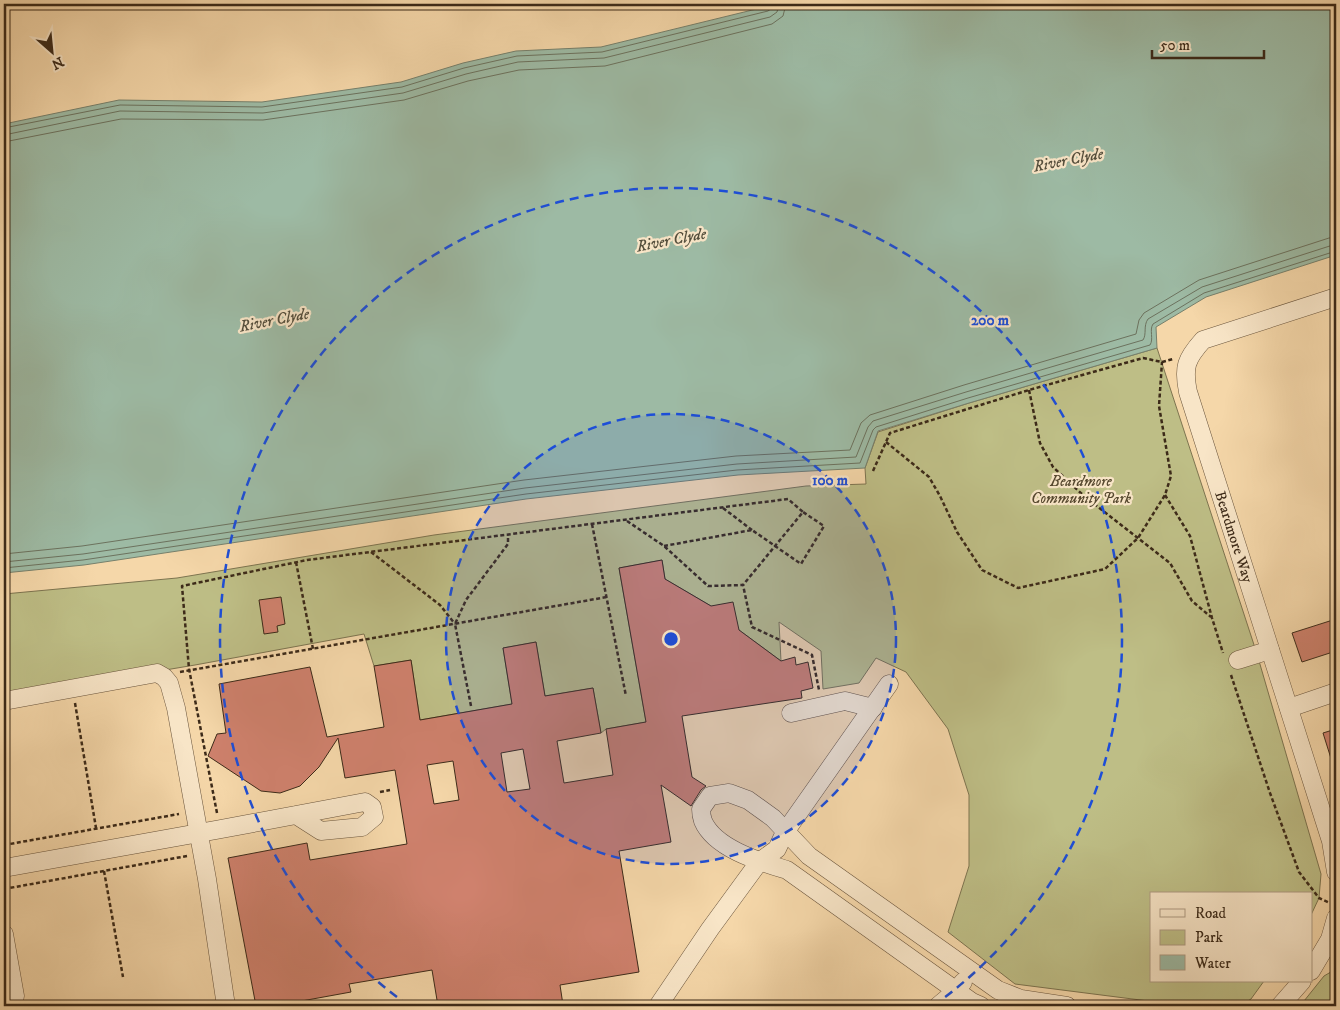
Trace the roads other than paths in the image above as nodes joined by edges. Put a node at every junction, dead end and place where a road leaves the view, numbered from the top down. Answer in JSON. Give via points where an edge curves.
{"nodes":[{"id":1,"x":1336,"y":297,"type":"edge"},
{"id":2,"x":1270,"y":650,"type":"junction"},
{"id":3,"x":1231,"y":663,"type":"road end"},
{"id":4,"x":889,"y":684,"type":"dead end"},
{"id":5,"x":1336,"y":692,"type":"edge"},
{"id":6,"x":4,"y":701,"type":"edge"},
{"id":7,"x":873,"y":708,"type":"junction"},
{"id":8,"x":1289,"y":708,"type":"junction"},
{"id":9,"x":791,"y":713,"type":"dead end"},
{"id":10,"x":296,"y":815,"type":"dead end"},
{"id":11,"x":785,"y":832,"type":"junction"},
{"id":12,"x":199,"y":834,"type":"junction"},
{"id":13,"x":759,"y":862,"type":"junction"},
{"id":14,"x":4,"y":868,"type":"edge"},
{"id":15,"x":1336,"y":872,"type":"edge"},
{"id":16,"x":1336,"y":918,"type":"edge"},
{"id":17,"x":4,"y":934,"type":"edge"},
{"id":18,"x":1323,"y":959,"type":"edge"},
{"id":19,"x":972,"y":971,"type":"junction"},
{"id":20,"x":1301,"y":982,"type":"edge"},
{"id":21,"x":956,"y":991,"type":"junction"},
{"id":22,"x":15,"y":996,"type":"dead end"},
{"id":23,"x":226,"y":1006,"type":"edge"},
{"id":24,"x":658,"y":1006,"type":"edge"},
{"id":25,"x":938,"y":1006,"type":"edge"},
{"id":26,"x":980,"y":1006,"type":"edge"},
{"id":27,"x":1067,"y":1006,"type":"edge"},
{"id":28,"x":1280,"y":1006,"type":"edge"}],
"edges":[{"from":1,"to":2,"type":"street","name":"Beardmore Way","via":[[1202,340],[1190,354],[1186,365],[1184,376],[1188,392]]},
{"from":2,"to":3,"type":"street"},
{"from":2,"to":8,"type":"street","name":"Beardmore Way"},
{"from":4,"to":7,"type":"street"},
{"from":5,"to":8,"type":"street"},
{"from":6,"to":12,"type":"street","via":[[157,673],[164,677],[176,708]]},
{"from":7,"to":9,"type":"street","via":[[845,701]]},
{"from":7,"to":11,"type":"street"},
{"from":8,"to":15,"type":"street","name":"Beardmore Way","via":[[1332,841]]},
{"from":10,"to":12,"type":"street"},
{"from":11,"to":13,"type":"street","via":[[777,848]]},
{"from":11,"to":13,"type":"street","via":[[773,818],[748,800],[729,793],[710,796],[701,809],[711,833],[736,852]]},
{"from":11,"to":19,"type":"street","via":[[809,856]]},
{"from":12,"to":14,"type":"street"},
{"from":12,"to":23,"type":"street"},
{"from":13,"to":21,"type":"street","via":[[787,870]]},
{"from":13,"to":24,"type":"street"},
{"from":16,"to":18,"type":"street"},
{"from":17,"to":22,"type":"street"},
{"from":19,"to":21,"type":"street"},
{"from":19,"to":27,"type":"street","via":[[998,990],[1021,999]]},
{"from":20,"to":28,"type":"street"},
{"from":21,"to":25,"type":"street"},
{"from":21,"to":26,"type":"street"}]}
